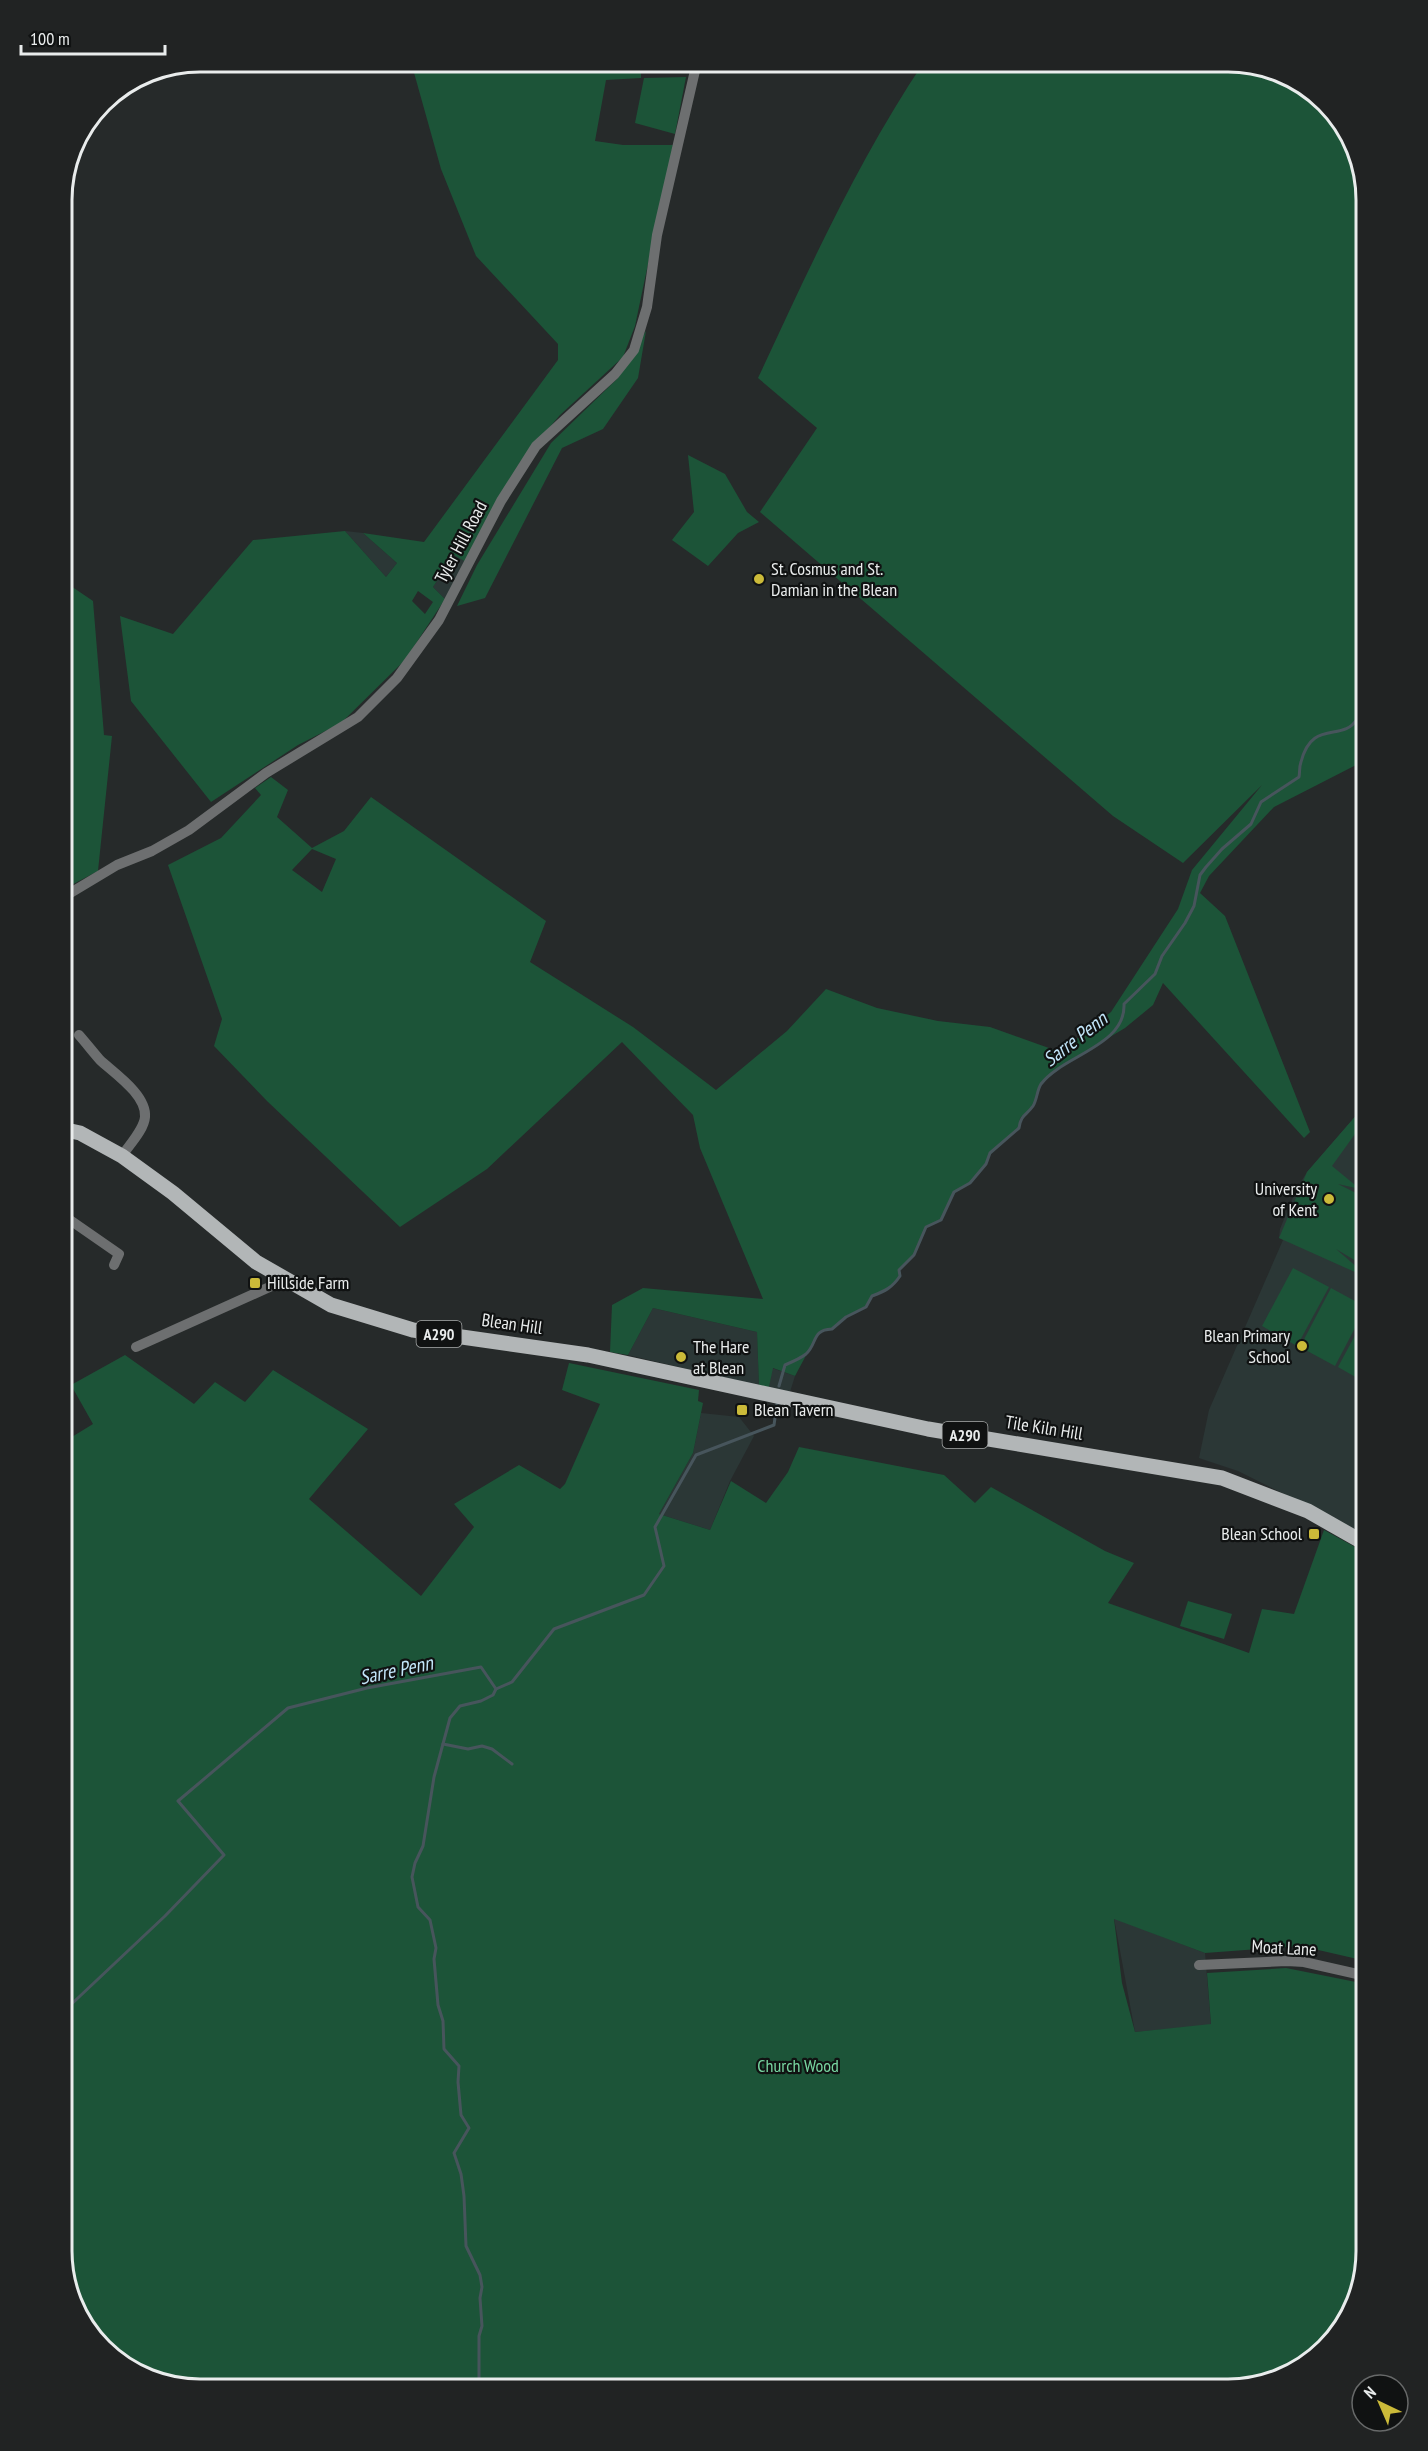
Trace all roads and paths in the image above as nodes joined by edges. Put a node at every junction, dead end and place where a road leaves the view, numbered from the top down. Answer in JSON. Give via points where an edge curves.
{"nodes":[{"id":1,"x":695,"y":72,"type":"edge"},
{"id":2,"x":72,"y":892,"type":"edge"},
{"id":3,"x":79,"y":1035,"type":"dead end"},
{"id":4,"x":72,"y":1131,"type":"edge"},
{"id":5,"x":122,"y":1156,"type":"junction"},
{"id":6,"x":72,"y":1221,"type":"edge"},
{"id":7,"x":114,"y":1265,"type":"dead end"},
{"id":8,"x":285,"y":1280,"type":"junction"},
{"id":9,"x":136,"y":1347,"type":"dead end"},
{"id":10,"x":739,"y":1389,"type":"joint"},
{"id":11,"x":1356,"y":1538,"type":"edge"},
{"id":12,"x":1198,"y":1965,"type":"dead end"},
{"id":13,"x":1356,"y":1974,"type":"edge"}],
"edges":[{"from":1,"to":2,"type":"street","name":"Tyler Hill Road","via":[[657,235],[647,307],[634,350],[615,374],[536,446],[501,501],[439,620],[397,678],[358,717],[267,773],[189,830]]},
{"from":3,"to":5,"type":"street","via":[[122,1078],[143,1106],[143,1125]]},
{"from":4,"to":5,"type":"main road","number":"A290"},
{"from":5,"to":8,"type":"main road","name":"Blean Hill","number":"A290","via":[[256,1262]]},
{"from":6,"to":7,"type":"street","via":[[119,1254]]},
{"from":8,"to":9,"type":"street"},
{"from":8,"to":10,"type":"main road","name":"Blean Hill","number":"A290","via":[[331,1305],[413,1330],[588,1355]]},
{"from":10,"to":11,"type":"main road","name":"Tile Kiln Hill","number":"A290","via":[[928,1429],[1222,1478],[1308,1511]]},
{"from":12,"to":13,"type":"street","name":"Moat Lane","via":[[1287,1961]]}]}
